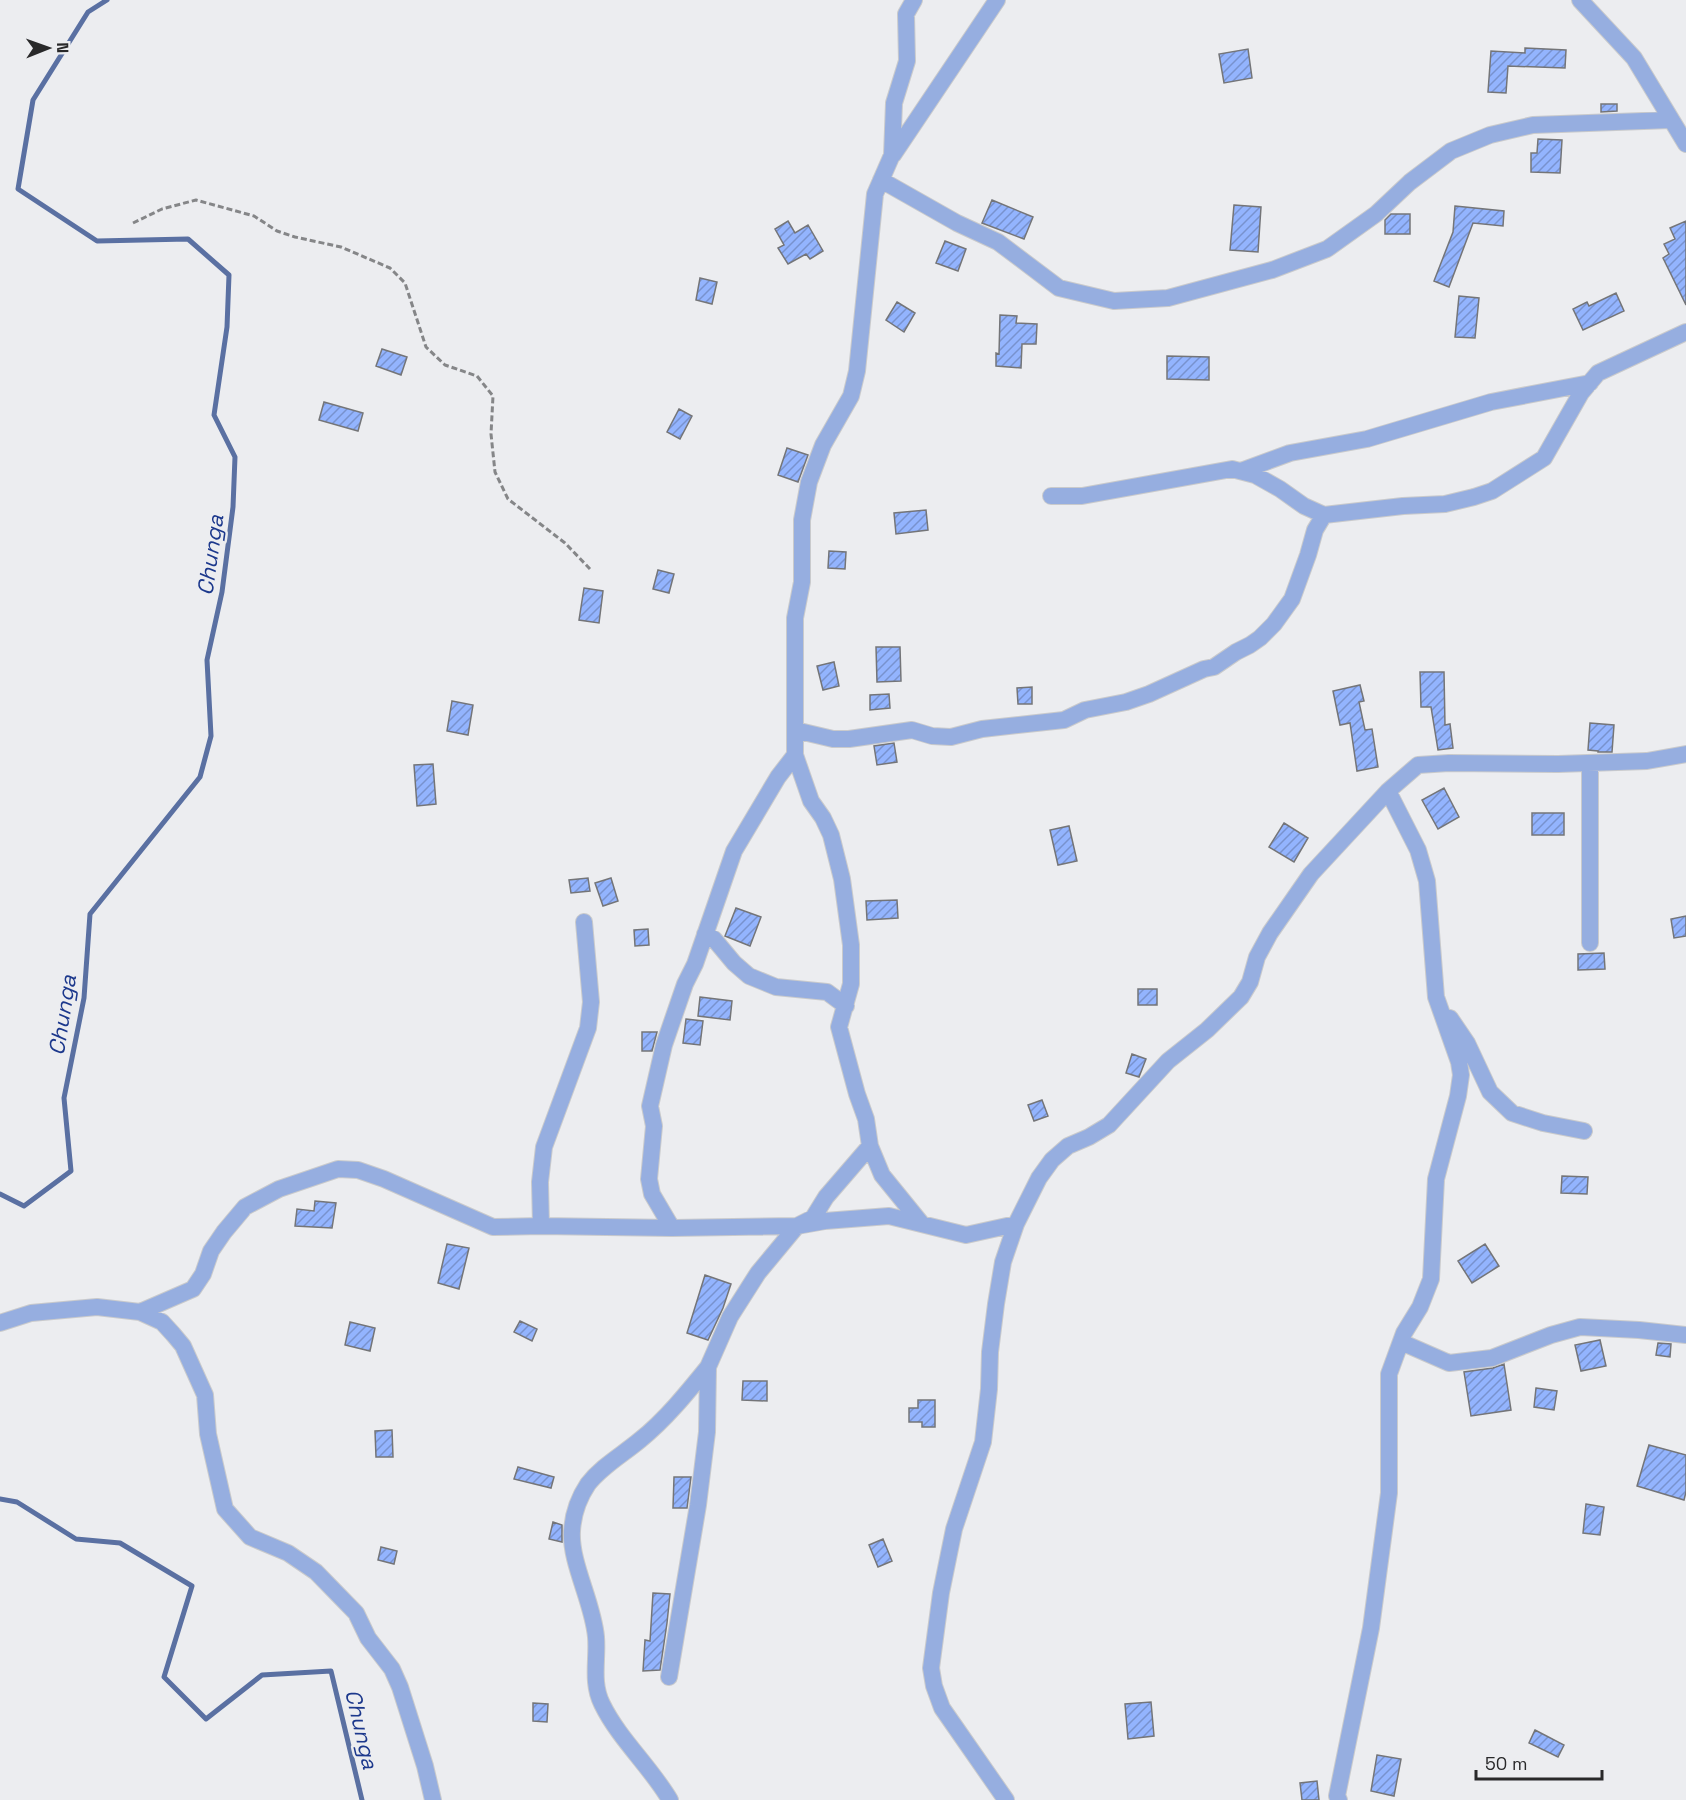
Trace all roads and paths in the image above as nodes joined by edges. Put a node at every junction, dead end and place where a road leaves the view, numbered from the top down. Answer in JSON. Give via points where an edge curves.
{"nodes":[{"id":1,"x":914,"y":0,"type":"edge"},
{"id":2,"x":997,"y":0,"type":"edge"},
{"id":3,"x":1580,"y":0,"type":"edge"},
{"id":4,"x":1671,"y":120,"type":"junction"},
{"id":5,"x":1686,"y":144,"type":"edge"},
{"id":6,"x":892,"y":155,"type":"junction"},
{"id":7,"x":881,"y":180,"type":"junction"},
{"id":8,"x":133,"y":223,"type":"dead end"},
{"id":9,"x":1686,"y":332,"type":"edge"},
{"id":10,"x":1590,"y":383,"type":"junction"},
{"id":11,"x":1241,"y":471,"type":"junction"},
{"id":12,"x":1051,"y":496,"type":"dead end"},
{"id":13,"x":1324,"y":514,"type":"junction"},
{"id":14,"x":590,"y":569,"type":"dead end"},
{"id":15,"x":795,"y":730,"type":"junction"},
{"id":16,"x":1686,"y":754,"type":"edge"},
{"id":17,"x":795,"y":755,"type":"junction"},
{"id":18,"x":1590,"y":763,"type":"junction"},
{"id":19,"x":1388,"y":791,"type":"junction"},
{"id":20,"x":584,"y":922,"type":"dead end"},
{"id":21,"x":705,"y":934,"type":"junction"},
{"id":22,"x":1590,"y":943,"type":"dead end"},
{"id":23,"x":1436,"y":997,"type":"junction"},
{"id":24,"x":846,"y":1006,"type":"junction"},
{"id":25,"x":1584,"y":1131,"type":"dead end"},
{"id":26,"x":870,"y":1146,"type":"junction"},
{"id":27,"x":921,"y":1223,"type":"junction"},
{"id":28,"x":1016,"y":1224,"type":"junction"},
{"id":29,"x":541,"y":1226,"type":"junction"},
{"id":30,"x":797,"y":1226,"type":"junction"},
{"id":31,"x":672,"y":1228,"type":"junction"},
{"id":32,"x":140,"y":1312,"type":"junction"},
{"id":33,"x":0,"y":1323,"type":"edge"},
{"id":34,"x":1686,"y":1335,"type":"edge"},
{"id":35,"x":1401,"y":1342,"type":"junction"},
{"id":36,"x":708,"y":1367,"type":"junction"},
{"id":37,"x":669,"y":1677,"type":"dead end"},
{"id":38,"x":433,"y":1800,"type":"edge"},
{"id":39,"x":670,"y":1800,"type":"edge"},
{"id":40,"x":1006,"y":1800,"type":"edge"},
{"id":41,"x":1339,"y":1800,"type":"edge"}],
"edges":[{"from":1,"to":6,"type":"street","via":[[906,14],[907,62],[894,103]]},
{"from":2,"to":6,"type":"street"},
{"from":3,"to":4,"type":"street","via":[[1634,58]]},
{"from":4,"to":5,"type":"street"},
{"from":4,"to":7,"type":"street","via":[[1533,125],[1490,135],[1451,151],[1327,249],[1272,270],[1168,297],[1114,302],[1059,288],[998,242]]},
{"from":6,"to":7,"type":"street"},
{"from":7,"to":15,"type":"street","via":[[875,194],[857,371],[851,396],[823,445],[809,482],[802,520],[802,582],[795,618]]},
{"from":8,"to":14,"type":"path","via":[[162,209],[196,200],[254,216],[277,231],[341,247],[390,268],[405,283],[426,347],[446,365],[477,376],[493,396],[495,472],[508,499],[565,543]]},
{"from":9,"to":10,"type":"street","via":[[1598,373]]},
{"from":10,"to":11,"type":"street","via":[[1491,402],[1368,439],[1290,453]]},
{"from":10,"to":13,"type":"street","via":[[1544,458],[1491,491],[1445,504]]},
{"from":11,"to":12,"type":"street","via":[[1232,469],[1082,495]]},
{"from":11,"to":13,"type":"street"},
{"from":13,"to":15,"type":"street","via":[[1292,599],[1274,624],[1260,638],[1214,667],[1149,694],[1084,710],[1064,720],[982,729],[951,737],[912,730],[833,739]]},
{"from":15,"to":17,"type":"street"},
{"from":16,"to":18,"type":"street"},
{"from":17,"to":21,"type":"street","via":[[734,851]]},
{"from":17,"to":24,"type":"street","via":[[811,801],[831,835],[842,879],[851,945],[851,984]]},
{"from":18,"to":19,"type":"street","via":[[1418,765]]},
{"from":18,"to":22,"type":"street"},
{"from":19,"to":23,"type":"street","via":[[1418,850],[1427,881]]},
{"from":19,"to":28,"type":"street","via":[[1311,874],[1270,933],[1241,997],[1168,1061],[1109,1125],[1068,1146],[1052,1160]]},
{"from":20,"to":29,"type":"street","via":[[591,1002],[588,1028],[544,1147]]},
{"from":21,"to":24,"type":"street","via":[[749,976],[776,987],[827,992]]},
{"from":21,"to":31,"type":"street","via":[[664,1045],[650,1106],[654,1126],[649,1179],[652,1194]]},
{"from":23,"to":25,"type":"street","via":[[1467,1043],[1490,1092],[1512,1113]]},
{"from":23,"to":35,"type":"street","via":[[1461,1075],[1436,1179],[1431,1279]]},
{"from":24,"to":26,"type":"street","via":[[839,1027]]},
{"from":26,"to":27,"type":"street","via":[[882,1175]]},
{"from":26,"to":30,"type":"street","via":[[813,1218]]},
{"from":27,"to":28,"type":"street","via":[[966,1235]]},
{"from":27,"to":30,"type":"street","via":[[889,1216]]},
{"from":28,"to":40,"type":"street","via":[[1003,1262],[996,1304],[983,1442],[951,1540],[931,1668],[942,1708]]},
{"from":29,"to":31,"type":"street"},
{"from":29,"to":32,"type":"street","via":[[493,1227],[384,1179],[358,1170],[338,1169],[279,1189],[245,1207],[211,1251],[193,1289]]},
{"from":30,"to":31,"type":"street"},
{"from":30,"to":36,"type":"street","via":[[746,1290]]},
{"from":32,"to":33,"type":"street","via":[[97,1306],[31,1313]]},
{"from":32,"to":38,"type":"street","via":[[162,1322],[183,1346],[205,1395],[208,1434],[225,1509],[250,1537],[288,1553],[316,1572],[356,1613],[368,1638],[392,1669]]},
{"from":34,"to":35,"type":"street","via":[[1580,1327],[1492,1358],[1449,1363]]},
{"from":35,"to":41,"type":"street","via":[[1389,1374],[1389,1493],[1371,1628]]},
{"from":36,"to":37,"type":"street","via":[[707,1432],[698,1505]]},
{"from":36,"to":39,"type":"street","via":[[640,1440],[590,1483],[576,1503],[572,1533],[578,1569],[593,1616],[595,1678],[601,1702]]}]}
